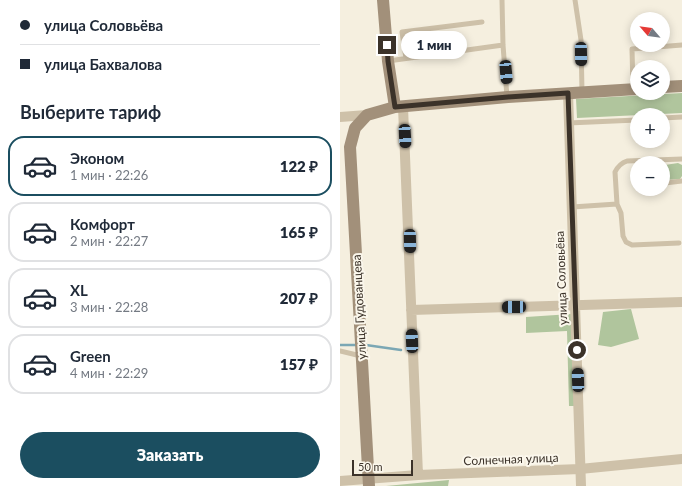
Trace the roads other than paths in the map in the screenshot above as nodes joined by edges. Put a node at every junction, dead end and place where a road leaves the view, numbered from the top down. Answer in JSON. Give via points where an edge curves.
{"nodes":[{"id":1,"x":383,"y":0,"type":"edge"},
{"id":2,"x":502,"y":0,"type":"edge"},
{"id":3,"x":575,"y":0,"type":"edge"},
{"id":4,"x":482,"y":22,"type":"dead end"},
{"id":5,"x":503,"y":45,"type":"junction"},
{"id":6,"x":682,"y":45,"type":"edge"},
{"id":7,"x":406,"y":58,"type":"junction"},
{"id":8,"x":633,"y":60,"type":"edge"},
{"id":9,"x":388,"y":61,"type":"junction"},
{"id":10,"x":682,"y":86,"type":"edge"},
{"id":11,"x":670,"y":87,"type":"edge"},
{"id":12,"x":630,"y":89,"type":"edge"},
{"id":13,"x":582,"y":92,"type":"junction"},
{"id":14,"x":568,"y":93,"type":"junction"},
{"id":15,"x":508,"y":97,"type":"junction"},
{"id":16,"x":399,"y":107,"type":"junction"},
{"id":17,"x":367,"y":115,"type":"junction"},
{"id":18,"x":340,"y":117,"type":"edge"},
{"id":19,"x":682,"y":117,"type":"edge"},
{"id":20,"x":670,"y":118,"type":"edge"},
{"id":21,"x":630,"y":120,"type":"edge"},
{"id":22,"x":568,"y":123,"type":"junction"},
{"id":23,"x":682,"y":159,"type":"edge"},
{"id":24,"x":670,"y":160,"type":"edge"},
{"id":25,"x":630,"y":161,"type":"edge"},
{"id":26,"x":682,"y":181,"type":"edge"},
{"id":27,"x":670,"y":182,"type":"edge"},
{"id":28,"x":617,"y":204,"type":"junction"},
{"id":29,"x":572,"y":207,"type":"junction"},
{"id":30,"x":679,"y":243,"type":"dead end"},
{"id":31,"x":682,"y":302,"type":"edge"},
{"id":32,"x":576,"y":306,"type":"junction"},
{"id":33,"x":411,"y":310,"type":"junction"},
{"id":34,"x":340,"y":351,"type":"edge"},
{"id":35,"x":362,"y":356,"type":"junction"},
{"id":36,"x":682,"y":459,"type":"edge"},
{"id":37,"x":580,"y":469,"type":"junction"},
{"id":38,"x":418,"y":475,"type":"junction"},
{"id":39,"x":340,"y":481,"type":"edge"},
{"id":40,"x":369,"y":482,"type":"edge"},
{"id":41,"x":581,"y":486,"type":"edge"}],
"edges":[{"from":1,"to":9,"type":"street"},
{"from":2,"to":5,"type":"lane"},
{"from":3,"to":13,"type":"lane","via":[[581,40]]},
{"from":4,"to":7,"type":"lane","via":[[402,32]]},
{"from":5,"to":7,"type":"lane"},
{"from":5,"to":15,"type":"lane"},
{"from":6,"to":8,"type":"lane","via":[[632,49]]},
{"from":7,"to":9,"type":"lane"},
{"from":9,"to":16,"type":"street"},
{"from":10,"to":11,"type":"street"},
{"from":12,"to":13,"type":"street"},
{"from":13,"to":14,"type":"street"},
{"from":14,"to":15,"type":"street"},
{"from":14,"to":22,"type":"street","name":"улица Соловьёва"},
{"from":15,"to":16,"type":"street"},
{"from":16,"to":17,"type":"street"},
{"from":16,"to":33,"type":"street","via":[[410,241]]},
{"from":17,"to":18,"type":"street"},
{"from":17,"to":35,"type":"street","name":"улица Гудованцева","via":[[355,128],[350,147]]},
{"from":19,"to":20,"type":"lane"},
{"from":21,"to":22,"type":"lane"},
{"from":22,"to":29,"type":"street","name":"улица Соловьёва"},
{"from":23,"to":24,"type":"lane"},
{"from":25,"to":28,"type":"lane","via":[[620,165],[616,172]]},
{"from":26,"to":27,"type":"lane"},
{"from":28,"to":29,"type":"lane"},
{"from":28,"to":30,"type":"lane","via":[[621,213],[622,236],[626,242],[632,245]]},
{"from":29,"to":32,"type":"street","name":"улица Соловьёва"},
{"from":31,"to":32,"type":"street"},
{"from":32,"to":33,"type":"street"},
{"from":32,"to":37,"type":"street","name":"улица Соловьёва"},
{"from":33,"to":38,"type":"street"},
{"from":34,"to":35,"type":"lane"},
{"from":35,"to":40,"type":"street","name":"улица Гудованцева"},
{"from":36,"to":37,"type":"street","name":"Солнечная улица"},
{"from":37,"to":38,"type":"street","name":"Солнечная улица"},
{"from":37,"to":41,"type":"street","name":"улица Соловьёва"},
{"from":38,"to":40,"type":"street","name":"Солнечная улица"},
{"from":39,"to":40,"type":"street","name":"Солнечная улица"}]}
